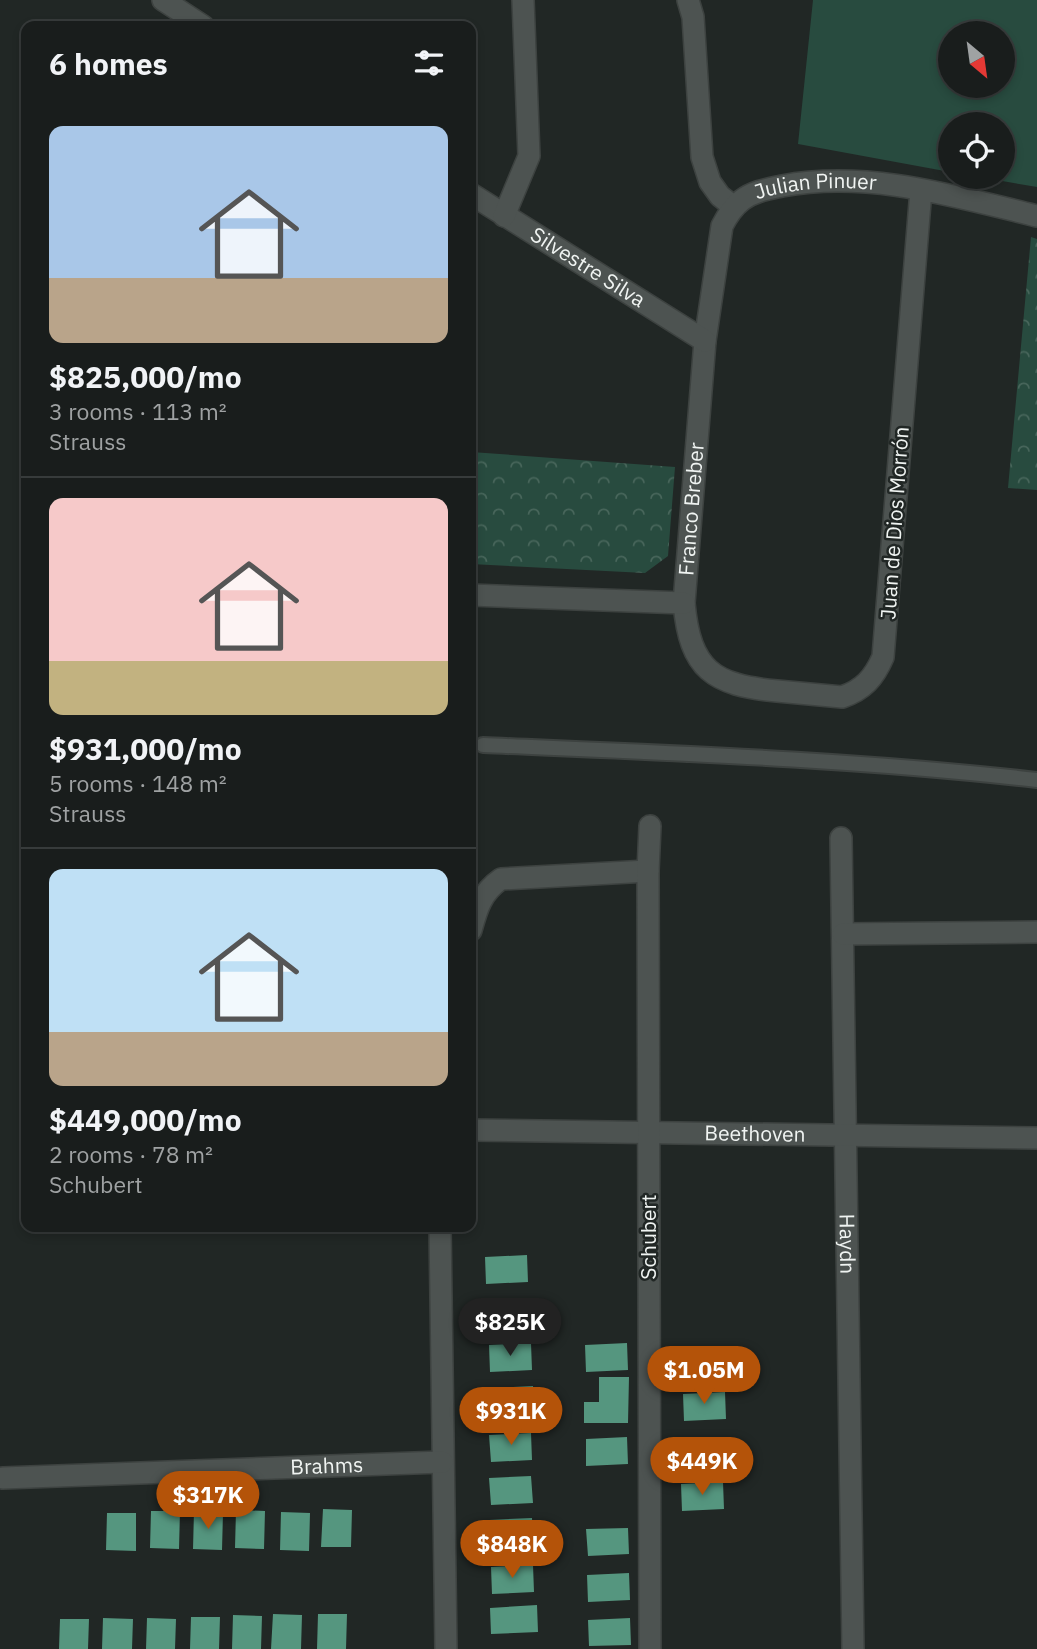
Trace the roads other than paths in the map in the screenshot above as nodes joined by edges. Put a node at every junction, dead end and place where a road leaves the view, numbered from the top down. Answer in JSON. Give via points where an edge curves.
{"nodes":[{"id":1,"x":163,"y":0,"type":"edge"},
{"id":2,"x":523,"y":0,"type":"edge"},
{"id":3,"x":688,"y":0,"type":"edge"},
{"id":4,"x":195,"y":21,"type":"edge"},
{"id":5,"x":921,"y":190,"type":"junction"},
{"id":6,"x":476,"y":197,"type":"edge"},
{"id":7,"x":734,"y":207,"type":"junction"},
{"id":8,"x":504,"y":216,"type":"junction"},
{"id":9,"x":1037,"y":216,"type":"edge"},
{"id":10,"x":705,"y":341,"type":"junction"},
{"id":11,"x":476,"y":594,"type":"edge"},
{"id":12,"x":684,"y":603,"type":"junction"},
{"id":13,"x":709,"y":671,"type":"joint"},
{"id":14,"x":483,"y":745,"type":"dead end"},
{"id":15,"x":1037,"y":780,"type":"edge"},
{"id":16,"x":650,"y":826,"type":"dead end"},
{"id":17,"x":841,"y":838,"type":"dead end"},
{"id":18,"x":648,"y":871,"type":"junction"},
{"id":19,"x":476,"y":912,"type":"edge"},
{"id":20,"x":1037,"y":932,"type":"edge"},
{"id":21,"x":843,"y":934,"type":"junction"},
{"id":22,"x":476,"y":1130,"type":"edge"},
{"id":23,"x":649,"y":1133,"type":"junction"},
{"id":24,"x":846,"y":1135,"type":"junction"},
{"id":25,"x":1037,"y":1138,"type":"edge"},
{"id":26,"x":440,"y":1232,"type":"edge"},
{"id":27,"x":442,"y":1462,"type":"junction"},
{"id":28,"x":3,"y":1478,"type":"dead end"},
{"id":29,"x":446,"y":1649,"type":"edge"},
{"id":30,"x":650,"y":1649,"type":"edge"},
{"id":31,"x":853,"y":1649,"type":"edge"}],
"edges":[{"from":1,"to":4,"type":"street"},
{"from":2,"to":8,"type":"street","via":[[528,156]]},
{"from":3,"to":7,"type":"street","via":[[694,17],[702,157],[710,182]]},
{"from":5,"to":7,"type":"street","name":"Julian Pinuer","via":[[866,181],[796,184],[762,190]]},
{"from":5,"to":9,"type":"street","name":"Julian Pinuer"},
{"from":5,"to":13,"type":"street","name":"Juan de Dios Morrón","via":[[883,657],[863,687],[842,697],[745,688],[726,683]]},
{"from":6,"to":8,"type":"street","name":"Silvestre Silva"},
{"from":7,"to":10,"type":"street","name":"Julian Pinuer","via":[[722,226]]},
{"from":8,"to":10,"type":"street","name":"Silvestre Silva"},
{"from":10,"to":12,"type":"street","name":"Franco Breber"},
{"from":11,"to":12,"type":"street"},
{"from":12,"to":13,"type":"street","name":"Franco Breber","via":[[692,644]]},
{"from":14,"to":15,"type":"lane","via":[[821,760]]},
{"from":16,"to":18,"type":"street","name":"Schubert"},
{"from":17,"to":21,"type":"street","name":"Haydn"},
{"from":18,"to":19,"type":"street","via":[[501,879],[480,898]]},
{"from":18,"to":23,"type":"street","name":"Schubert"},
{"from":20,"to":21,"type":"street"},
{"from":21,"to":24,"type":"street","name":"Haydn"},
{"from":22,"to":23,"type":"street","name":"Beethoven"},
{"from":23,"to":24,"type":"street","name":"Beethoven"},
{"from":23,"to":30,"type":"street","name":"Schubert"},
{"from":24,"to":25,"type":"street","name":"Beethoven"},
{"from":24,"to":31,"type":"street","name":"Haydn"},
{"from":26,"to":27,"type":"street"},
{"from":27,"to":28,"type":"street","name":"Brahms"},
{"from":27,"to":29,"type":"street"}]}
